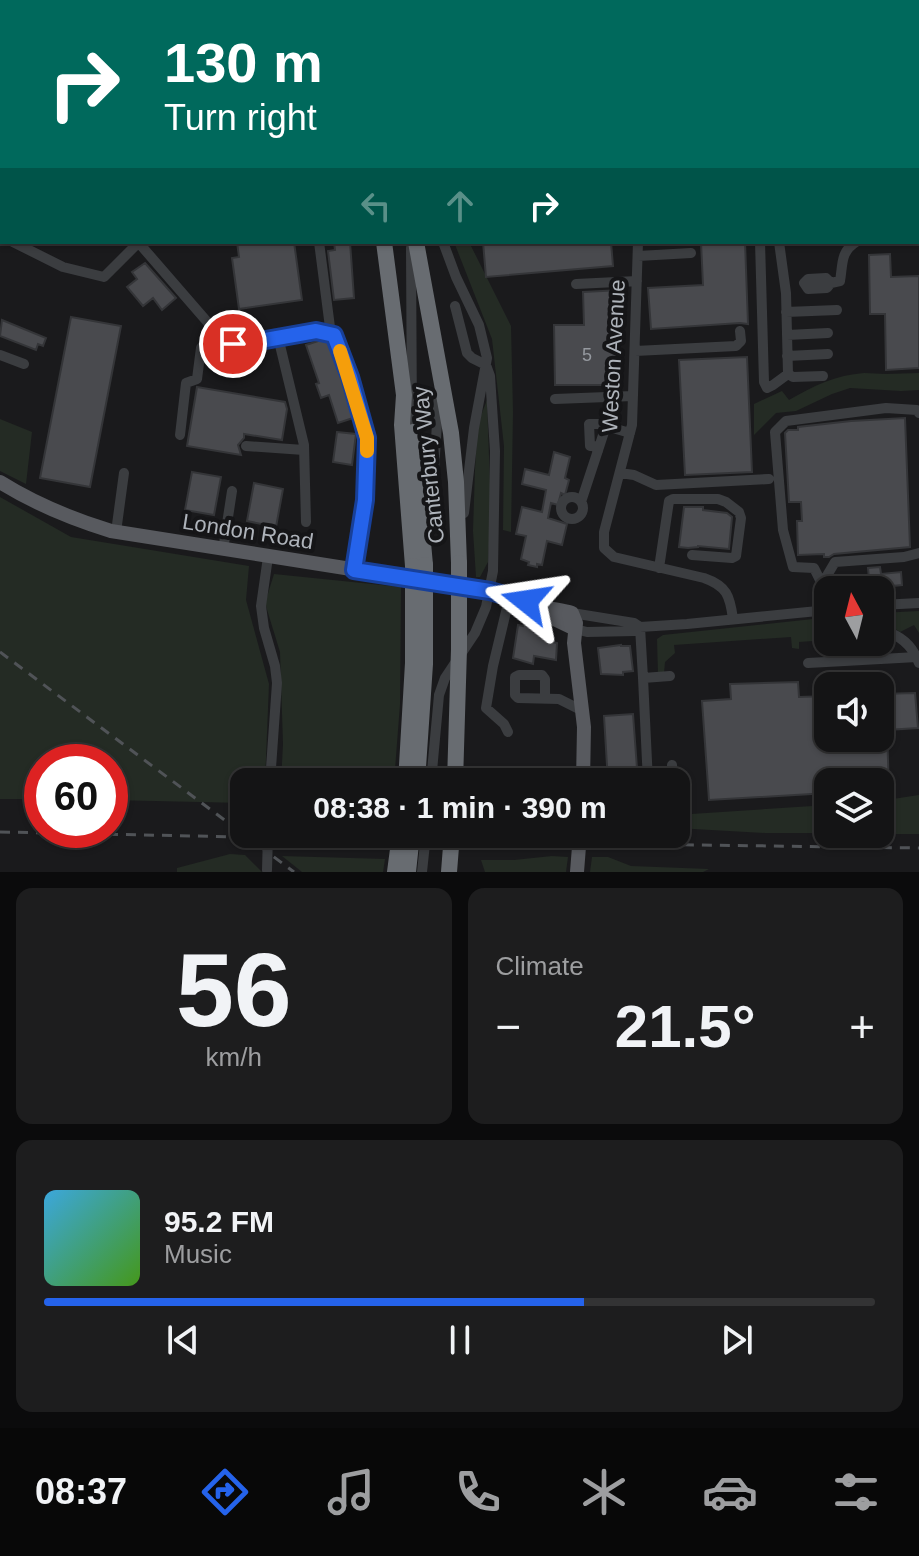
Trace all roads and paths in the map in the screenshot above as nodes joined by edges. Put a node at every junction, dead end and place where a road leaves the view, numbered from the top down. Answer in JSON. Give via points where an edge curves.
{"nodes":[{"id":1,"x":17,"y":244,"type":"edge"},
{"id":2,"x":136,"y":244,"type":"edge"},
{"id":3,"x":140,"y":244,"type":"edge"},
{"id":4,"x":319,"y":244,"type":"edge"},
{"id":5,"x":384,"y":244,"type":"edge"},
{"id":6,"x":414,"y":244,"type":"edge"},
{"id":7,"x":414,"y":244,"type":"edge"},
{"id":8,"x":444,"y":244,"type":"edge"},
{"id":9,"x":638,"y":244,"type":"edge"},
{"id":10,"x":854,"y":244,"type":"edge"},
{"id":11,"x":760,"y":247,"type":"edge"},
{"id":12,"x":779,"y":247,"type":"edge"},
{"id":13,"x":691,"y":253,"type":"dead end"},
{"id":14,"x":638,"y":256,"type":"junction"},
{"id":15,"x":637,"y":281,"type":"junction"},
{"id":16,"x":576,"y":284,"type":"dead end"},
{"id":17,"x":785,"y":284,"type":"junction"},
{"id":18,"x":455,"y":306,"type":"dead end"},
{"id":19,"x":837,"y":310,"type":"dead end"},
{"id":20,"x":786,"y":312,"type":"junction"},
{"id":21,"x":215,"y":329,"type":"junction"},
{"id":22,"x":740,"y":331,"type":"dead end"},
{"id":23,"x":828,"y":333,"type":"dead end"},
{"id":24,"x":331,"y":335,"type":"junction"},
{"id":25,"x":787,"y":335,"type":"junction"},
{"id":26,"x":278,"y":337,"type":"junction"},
{"id":27,"x":635,"y":351,"type":"junction"},
{"id":28,"x":828,"y":354,"type":"dead end"},
{"id":29,"x":0,"y":355,"type":"edge"},
{"id":30,"x":787,"y":356,"type":"junction"},
{"id":31,"x":24,"y":364,"type":"dead end"},
{"id":32,"x":486,"y":365,"type":"junction"},
{"id":33,"x":440,"y":367,"type":"junction"},
{"id":34,"x":788,"y":374,"type":"junction"},
{"id":35,"x":823,"y":376,"type":"dead end"},
{"id":36,"x":404,"y":395,"type":"junction"},
{"id":37,"x":633,"y":396,"type":"junction"},
{"id":38,"x":555,"y":399,"type":"dead end"},
{"id":39,"x":919,"y":413,"type":"edge"},
{"id":40,"x":412,"y":424,"type":"junction"},
{"id":41,"x":606,"y":426,"type":"junction"},
{"id":42,"x":630,"y":433,"type":"junction"},
{"id":43,"x":180,"y":435,"type":"dead end"},
{"id":44,"x":246,"y":446,"type":"dead end"},
{"id":45,"x":304,"y":450,"type":"junction"},
{"id":46,"x":598,"y":451,"type":"junction"},
{"id":47,"x":124,"y":473,"type":"dead end"},
{"id":48,"x":620,"y":473,"type":"junction"},
{"id":49,"x":769,"y":479,"type":"dead end"},
{"id":50,"x":0,"y":482,"type":"edge"},
{"id":51,"x":232,"y":491,"type":"dead end"},
{"id":52,"x":581,"y":502,"type":"dead end"},
{"id":53,"x":306,"y":522,"type":"dead end"},
{"id":54,"x":116,"y":532,"type":"junction"},
{"id":55,"x":423,"y":538,"type":"junction"},
{"id":56,"x":223,"y":550,"type":"junction"},
{"id":57,"x":919,"y":553,"type":"edge"},
{"id":58,"x":692,"y":555,"type":"dead end"},
{"id":59,"x":268,"y":557,"type":"junction"},
{"id":60,"x":459,"y":563,"type":"junction"},
{"id":61,"x":419,"y":566,"type":"junction"},
{"id":62,"x":659,"y":568,"type":"junction"},
{"id":63,"x":354,"y":570,"type":"junction"},
{"id":64,"x":818,"y":576,"type":"edge"},
{"id":65,"x":827,"y":576,"type":"edge"},
{"id":66,"x":490,"y":591,"type":"junction"},
{"id":67,"x":510,"y":595,"type":"junction"},
{"id":68,"x":919,"y":603,"type":"edge"},
{"id":69,"x":894,"y":604,"type":"edge"},
{"id":70,"x":543,"y":608,"type":"junction"},
{"id":71,"x":572,"y":613,"type":"junction"},
{"id":72,"x":814,"y":615,"type":"edge"},
{"id":73,"x":733,"y":619,"type":"junction"},
{"id":74,"x":640,"y":627,"type":"junction"},
{"id":75,"x":575,"y":629,"type":"junction"},
{"id":76,"x":894,"y":634,"type":"edge"},
{"id":77,"x":918,"y":660,"type":"edge"},
{"id":78,"x":808,"y":663,"type":"dead end"},
{"id":79,"x":670,"y":676,"type":"dead end"},
{"id":80,"x":643,"y":678,"type":"junction"},
{"id":81,"x":577,"y":679,"type":"junction"},
{"id":82,"x":545,"y":697,"type":"dead end"},
{"id":83,"x":559,"y":699,"type":"junction"},
{"id":84,"x":581,"y":710,"type":"junction"},
{"id":85,"x":508,"y":732,"type":"dead end"},
{"id":86,"x":672,"y":765,"type":"dead end"},
{"id":87,"x":271,"y":768,"type":"edge"},
{"id":88,"x":407,"y":768,"type":"edge"},
{"id":89,"x":418,"y":768,"type":"edge"},
{"id":90,"x":432,"y":768,"type":"edge"},
{"id":91,"x":455,"y":768,"type":"edge"},
{"id":92,"x":584,"y":768,"type":"edge"},
{"id":93,"x":647,"y":768,"type":"edge"},
{"id":94,"x":672,"y":768,"type":"edge"},
{"id":95,"x":268,"y":848,"type":"edge"},
{"id":96,"x":398,"y":848,"type":"edge"},
{"id":97,"x":411,"y":848,"type":"edge"},
{"id":98,"x":425,"y":848,"type":"edge"},
{"id":99,"x":451,"y":848,"type":"edge"},
{"id":100,"x":579,"y":848,"type":"edge"},
{"id":101,"x":267,"y":871,"type":"edge"},
{"id":102,"x":395,"y":872,"type":"edge"},
{"id":103,"x":408,"y":872,"type":"edge"},
{"id":104,"x":422,"y":872,"type":"edge"},
{"id":105,"x":449,"y":872,"type":"edge"},
{"id":106,"x":577,"y":872,"type":"edge"}],
"edges":[{"from":1,"to":2,"type":"street","via":[[63,267],[104,277]]},
{"from":3,"to":21,"type":"street"},
{"from":4,"to":24,"type":"street"},
{"from":5,"to":36,"type":"highway","name":"Canterbury Way"},
{"from":6,"to":33,"type":"highway","name":"Canterbury Way"},
{"from":7,"to":40,"type":"street"},
{"from":8,"to":32,"type":"street","via":[[479,325]]},
{"from":9,"to":14,"type":"street","name":"Weston Avenue"},
{"from":10,"to":17,"type":"street","via":[[842,260],[840,281],[827,288]]},
{"from":11,"to":12,"type":"street"},
{"from":11,"to":34,"type":"street","via":[[765,386]]},
{"from":12,"to":17,"type":"street"},
{"from":13,"to":14,"type":"street"},
{"from":14,"to":15,"type":"street","name":"Weston Avenue"},
{"from":15,"to":16,"type":"street"},
{"from":15,"to":27,"type":"street","name":"Weston Avenue"},
{"from":17,"to":20,"type":"street"},
{"from":18,"to":32,"type":"street","via":[[467,353]]},
{"from":19,"to":20,"type":"street"},
{"from":20,"to":25,"type":"street"},
{"from":21,"to":26,"type":"street","via":[[233,344]]},
{"from":21,"to":43,"type":"street","via":[[201,348],[197,379],[186,383]]},
{"from":22,"to":27,"type":"street","via":[[736,346]]},
{"from":23,"to":25,"type":"street"},
{"from":24,"to":26,"type":"street","via":[[316,331]]},
{"from":24,"to":63,"type":"street","via":[[350,377],[367,438],[365,500]]},
{"from":25,"to":30,"type":"street"},
{"from":26,"to":45,"type":"street"},
{"from":27,"to":37,"type":"street","name":"Weston Avenue"},
{"from":28,"to":30,"type":"street"},
{"from":29,"to":31,"type":"street"},
{"from":30,"to":34,"type":"street"},
{"from":32,"to":60,"type":"street","via":[[472,438]]},
{"from":32,"to":66,"type":"street","via":[[495,451]]},
{"from":33,"to":55,"type":"street","via":[[433,485]]},
{"from":33,"to":60,"type":"highway","name":"Canterbury Way","via":[[455,470]]},
{"from":34,"to":35,"type":"street"},
{"from":36,"to":40,"type":"highway","name":"Canterbury Way"},
{"from":36,"to":61,"type":"highway","name":"Canterbury Way","via":[[402,425]]},
{"from":37,"to":38,"type":"street"},
{"from":37,"to":42,"type":"street","name":"Weston Avenue"},
{"from":39,"to":64,"type":"street","via":[[886,408],[786,421],[775,432],[783,530],[793,567],[814,568]]},
{"from":40,"to":55,"type":"highway","name":"Canterbury Way"},
{"from":41,"to":42,"type":"street"},
{"from":41,"to":46,"type":"street"},
{"from":41,"to":46,"type":"street","via":[[589,424],[590,446]]},
{"from":42,"to":48,"type":"street","name":"Weston Avenue"},
{"from":44,"to":45,"type":"street"},
{"from":45,"to":53,"type":"street"},
{"from":46,"to":52,"type":"street"},
{"from":47,"to":54,"type":"street"},
{"from":48,"to":49,"type":"street","via":[[656,485]]},
{"from":48,"to":62,"type":"street","name":"Weston Avenue","via":[[604,548],[614,557]]},
{"from":50,"to":54,"type":"main road","name":"London Road","via":[[76,520]]},
{"from":51,"to":56,"type":"street"},
{"from":54,"to":56,"type":"main road","name":"London Road"},
{"from":55,"to":61,"type":"highway","name":"Canterbury Way"},
{"from":56,"to":59,"type":"main road","name":"London Road"},
{"from":57,"to":65,"type":"street","via":[[835,562]]},
{"from":58,"to":62,"type":"street","via":[[736,556],[739,512],[718,499],[669,501]]},
{"from":59,"to":63,"type":"main road","name":"London Road"},
{"from":59,"to":87,"type":"street","via":[[261,606],[277,683]]},
{"from":60,"to":91,"type":"highway","name":"Canterbury Way","bridge":true},
{"from":61,"to":88,"type":"highway","name":"Canterbury Way","bridge":true},
{"from":61,"to":89,"type":"highway","name":"Canterbury Way","bridge":true,"via":[[425,664]]},
{"from":62,"to":73,"type":"street","name":"Weston Avenue","via":[[718,583],[727,593]]},
{"from":63,"to":66,"type":"main road","name":"London Road"},
{"from":66,"to":67,"type":"main road","name":"London Road"},
{"from":66,"to":90,"type":"street","via":[[475,633],[439,695]]},
{"from":67,"to":70,"type":"main road","name":"London Road"},
{"from":67,"to":85,"type":"street","via":[[486,708]]},
{"from":68,"to":69,"type":"street"},
{"from":70,"to":71,"type":"main road","name":"London Road"},
{"from":70,"to":75,"type":"main road","name":"London Road"},
{"from":71,"to":74,"type":"street","name":"London Road"},
{"from":71,"to":75,"type":"main road"},
{"from":72,"to":73,"type":"street","name":"London Road"},
{"from":73,"to":74,"type":"street","name":"London Road"},
{"from":74,"to":75,"type":"street","name":"London Road"},
{"from":74,"to":80,"type":"street"},
{"from":75,"to":81,"type":"main road"},
{"from":76,"to":77,"type":"street"},
{"from":77,"to":78,"type":"street"},
{"from":79,"to":80,"type":"street"},
{"from":80,"to":93,"type":"street"},
{"from":81,"to":83,"type":"street"},
{"from":81,"to":84,"type":"main road"},
{"from":82,"to":83,"type":"street"},
{"from":83,"to":84,"type":"street"},
{"from":84,"to":92,"type":"main road"},
{"from":86,"to":94,"type":"street"},
{"from":95,"to":101,"type":"street","bridge":true},
{"from":96,"to":102,"type":"highway","bridge":true},
{"from":97,"to":103,"type":"highway","bridge":true},
{"from":98,"to":104,"type":"street","bridge":true},
{"from":99,"to":105,"type":"highway","bridge":true},
{"from":100,"to":106,"type":"main road","bridge":true}]}
